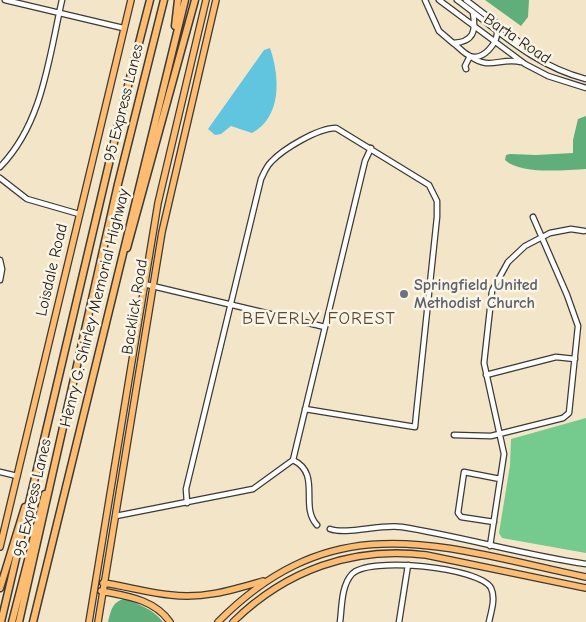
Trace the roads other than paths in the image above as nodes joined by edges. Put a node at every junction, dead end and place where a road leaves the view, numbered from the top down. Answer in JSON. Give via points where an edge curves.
{"nodes":[{"id":1,"x":4,"y":0,"type":"edge"},
{"id":2,"x":62,"y":0,"type":"edge"},
{"id":3,"x":131,"y":0,"type":"edge"},
{"id":4,"x":150,"y":0,"type":"edge"},
{"id":5,"x":164,"y":0,"type":"edge"},
{"id":6,"x":178,"y":0,"type":"edge"},
{"id":7,"x":185,"y":0,"type":"edge"},
{"id":8,"x":195,"y":0,"type":"edge"},
{"id":9,"x":206,"y":0,"type":"edge"},
{"id":10,"x":216,"y":0,"type":"edge"},
{"id":11,"x":425,"y":0,"type":"edge"},
{"id":12,"x":439,"y":0,"type":"edge"},
{"id":13,"x":456,"y":0,"type":"edge"},
{"id":14,"x":466,"y":0,"type":"edge"},
{"id":15,"x":59,"y":13,"type":"junction"},
{"id":16,"x":474,"y":13,"type":"junction"},
{"id":17,"x":475,"y":26,"type":"junction"},
{"id":18,"x":123,"y":28,"type":"junction"},
{"id":19,"x":497,"y":31,"type":"junction"},
{"id":20,"x":454,"y":42,"type":"junction"},
{"id":21,"x":495,"y":42,"type":"junction"},
{"id":22,"x":173,"y":44,"type":"junction"},
{"id":23,"x":470,"y":56,"type":"junction"},
{"id":24,"x":537,"y":60,"type":"junction"},
{"id":25,"x":522,"y":62,"type":"junction"},
{"id":26,"x":466,"y":69,"type":"dead end"},
{"id":27,"x":586,"y":79,"type":"edge"},
{"id":28,"x":586,"y":88,"type":"edge"},
{"id":29,"x":371,"y":148,"type":"junction"},
{"id":30,"x":0,"y":167,"type":"edge"},
{"id":31,"x":0,"y":178,"type":"edge"},
{"id":32,"x":79,"y":214,"type":"junction"},
{"id":33,"x":532,"y":217,"type":"dead end"},
{"id":34,"x":584,"y":231,"type":"dead end"},
{"id":35,"x":541,"y":237,"type":"junction"},
{"id":36,"x":0,"y":260,"type":"edge"},
{"id":37,"x":116,"y":279,"type":"junction"},
{"id":38,"x":0,"y":280,"type":"edge"},
{"id":39,"x":144,"y":284,"type":"junction"},
{"id":40,"x":153,"y":286,"type":"junction"},
{"id":41,"x":231,"y":304,"type":"junction"},
{"id":42,"x":325,"y":327,"type":"junction"},
{"id":43,"x":575,"y":359,"type":"junction"},
{"id":44,"x":486,"y":375,"type":"junction"},
{"id":45,"x":305,"y":409,"type":"junction"},
{"id":46,"x":501,"y":434,"type":"junction"},
{"id":47,"x":454,"y":435,"type":"dead end"},
{"id":48,"x":293,"y":460,"type":"junction"},
{"id":49,"x":54,"y":469,"type":"junction"},
{"id":50,"x":0,"y":472,"type":"edge"},
{"id":51,"x":17,"y":476,"type":"junction"},
{"id":52,"x":500,"y":479,"type":"junction"},
{"id":53,"x":33,"y":485,"type":"junction"},
{"id":54,"x":187,"y":503,"type":"junction"},
{"id":55,"x":0,"y":515,"type":"edge"},
{"id":56,"x":116,"y":516,"type":"junction"},
{"id":57,"x":7,"y":517,"type":"junction"},
{"id":58,"x":494,"y":522,"type":"junction"},
{"id":59,"x":317,"y":525,"type":"dead end"},
{"id":60,"x":330,"y":529,"type":"dead end"},
{"id":61,"x":490,"y":546,"type":"junction"},
{"id":62,"x":0,"y":547,"type":"edge"},
{"id":63,"x":586,"y":564,"type":"edge"},
{"id":64,"x":408,"y":565,"type":"junction"},
{"id":65,"x":586,"y":577,"type":"edge"},
{"id":66,"x":269,"y":578,"type":"junction"},
{"id":67,"x":97,"y":582,"type":"junction"},
{"id":68,"x":105,"y":583,"type":"junction"},
{"id":69,"x":0,"y":588,"type":"edge"},
{"id":70,"x":586,"y":588,"type":"edge"},
{"id":71,"x":95,"y":590,"type":"junction"},
{"id":72,"x":104,"y":592,"type":"junction"},
{"id":73,"x":1,"y":622,"type":"edge"},
{"id":74,"x":12,"y":622,"type":"edge"},
{"id":75,"x":19,"y":622,"type":"edge"},
{"id":76,"x":33,"y":622,"type":"edge"},
{"id":77,"x":89,"y":622,"type":"edge"},
{"id":78,"x":98,"y":622,"type":"edge"},
{"id":79,"x":170,"y":622,"type":"edge"},
{"id":80,"x":218,"y":622,"type":"edge"},
{"id":81,"x":234,"y":622,"type":"edge"},
{"id":82,"x":340,"y":622,"type":"edge"},
{"id":83,"x":399,"y":622,"type":"edge"},
{"id":84,"x":490,"y":622,"type":"edge"}],
"edges":[{"from":1,"to":15,"type":"street"},
{"from":2,"to":15,"type":"street"},
{"from":3,"to":18,"type":"main road","name":"Loisdale Road"},
{"from":4,"to":53,"type":"highway","name":"Henry G. Shirley Memorial Highway"},
{"from":5,"to":49,"type":"highway","name":"95 Express Lanes","via":[[133,120]]},
{"from":6,"to":22,"type":"highway"},
{"from":7,"to":22,"type":"highway","name":"Henry G. Shirley Memorial Highway"},
{"from":8,"to":37,"type":"highway","via":[[134,228]]},
{"from":9,"to":39,"type":"main road","name":"Backlick Road","via":[[158,203]]},
{"from":10,"to":40,"type":"main road","name":"Backlick Road","via":[[173,178]]},
{"from":11,"to":20,"type":"street","via":[[439,31]]},
{"from":12,"to":17,"type":"street","name":"Barta Road"},
{"from":13,"to":16,"type":"street","name":"Barta Road"},
{"from":14,"to":24,"type":"street","via":[[508,32]]},
{"from":15,"to":18,"type":"street"},
{"from":15,"to":30,"type":"street","via":[[32,120],[16,148]]},
{"from":16,"to":17,"type":"street"},
{"from":16,"to":19,"type":"street","name":"Barta Road"},
{"from":17,"to":20,"type":"street","via":[[470,39]]},
{"from":17,"to":21,"type":"street","name":"Barta Road"},
{"from":18,"to":32,"type":"main road","name":"Loisdale Road"},
{"from":19,"to":21,"type":"street"},
{"from":19,"to":24,"type":"street","name":"Barta Road"},
{"from":20,"to":23,"type":"street"},
{"from":21,"to":23,"type":"street","via":[[482,55]]},
{"from":21,"to":25,"type":"street","name":"Barta Road"},
{"from":22,"to":37,"type":"highway","name":"Henry G. Shirley Memorial Highway"},
{"from":23,"to":25,"type":"street","via":[[488,64]]},
{"from":23,"to":26,"type":"street"},
{"from":24,"to":27,"type":"street","name":"Barta Road"},
{"from":25,"to":28,"type":"street","name":"Barta Road","via":[[548,76]]},
{"from":29,"to":41,"type":"street","via":[[343,131],[328,128],[271,161],[262,179]]},
{"from":29,"to":42,"type":"street"},
{"from":29,"to":45,"type":"street","via":[[429,185],[437,201],[415,427]]},
{"from":31,"to":32,"type":"street","via":[[27,199]]},
{"from":32,"to":51,"type":"main road","name":"Loisdale Road"},
{"from":33,"to":35,"type":"street"},
{"from":34,"to":35,"type":"street","via":[[564,230]]},
{"from":35,"to":43,"type":"street","via":[[576,318]]},
{"from":35,"to":44,"type":"street","via":[[517,252],[495,285],[484,358]]},
{"from":36,"to":38,"type":"street"},
{"from":37,"to":76,"type":"highway","name":"Henry G. Shirley Memorial Highway"},
{"from":39,"to":40,"type":"street"},
{"from":39,"to":67,"type":"main road","name":"Backlick Road"},
{"from":40,"to":41,"type":"street"},
{"from":40,"to":56,"type":"main road","name":"Backlick Road"},
{"from":41,"to":42,"type":"street"},
{"from":41,"to":54,"type":"street","via":[[186,489]]},
{"from":42,"to":45,"type":"street"},
{"from":43,"to":44,"type":"street","via":[[556,357]]},
{"from":43,"to":46,"type":"street","via":[[569,413],[563,418]]},
{"from":44,"to":46,"type":"street"},
{"from":45,"to":48,"type":"street"},
{"from":46,"to":47,"type":"street"},
{"from":46,"to":52,"type":"street","via":[[504,454]]},
{"from":48,"to":54,"type":"street","via":[[253,489]]},
{"from":48,"to":59,"type":"street","via":[[301,464],[307,473],[309,510]]},
{"from":49,"to":74,"type":"highway","via":[[42,503]]},
{"from":49,"to":75,"type":"highway","name":"95 Express Lanes"},
{"from":50,"to":51,"type":"street"},
{"from":51,"to":57,"type":"main road","name":"Loisdale Road"},
{"from":52,"to":58,"type":"street"},
{"from":52,"to":58,"type":"street","via":[[464,472],[458,513],[461,517]]},
{"from":53,"to":69,"type":"highway"},
{"from":53,"to":73,"type":"highway","name":"Henry G. Shirley Memorial Highway"},
{"from":54,"to":56,"type":"street"},
{"from":55,"to":57,"type":"street"},
{"from":56,"to":68,"type":"main road","name":"Backlick Road"},
{"from":57,"to":62,"type":"main road","name":"Loisdale Road"},
{"from":58,"to":61,"type":"street"},
{"from":60,"to":61,"type":"street","via":[[393,526]]},
{"from":61,"to":63,"type":"street"},
{"from":64,"to":82,"type":"street","via":[[369,566],[354,572],[345,586]]},
{"from":64,"to":83,"type":"street"},
{"from":64,"to":84,"type":"street","via":[[472,576],[487,584],[493,595]]},
{"from":65,"to":66,"type":"main road","via":[[438,546],[391,542],[328,552]]},
{"from":66,"to":68,"type":"main road","via":[[222,593],[195,596]]},
{"from":66,"to":80,"type":"main road"},
{"from":67,"to":68,"type":"main road"},
{"from":67,"to":71,"type":"main road","name":"Backlick Road"},
{"from":68,"to":72,"type":"main road","name":"Backlick Road"},
{"from":70,"to":81,"type":"main road","via":[[426,555],[371,554],[325,564],[288,580],[262,597]]},
{"from":71,"to":72,"type":"main road"},
{"from":71,"to":77,"type":"main road","name":"Backlick Road"},
{"from":72,"to":78,"type":"main road","name":"Backlick Road"},
{"from":72,"to":79,"type":"main road","via":[[150,604]]}]}
